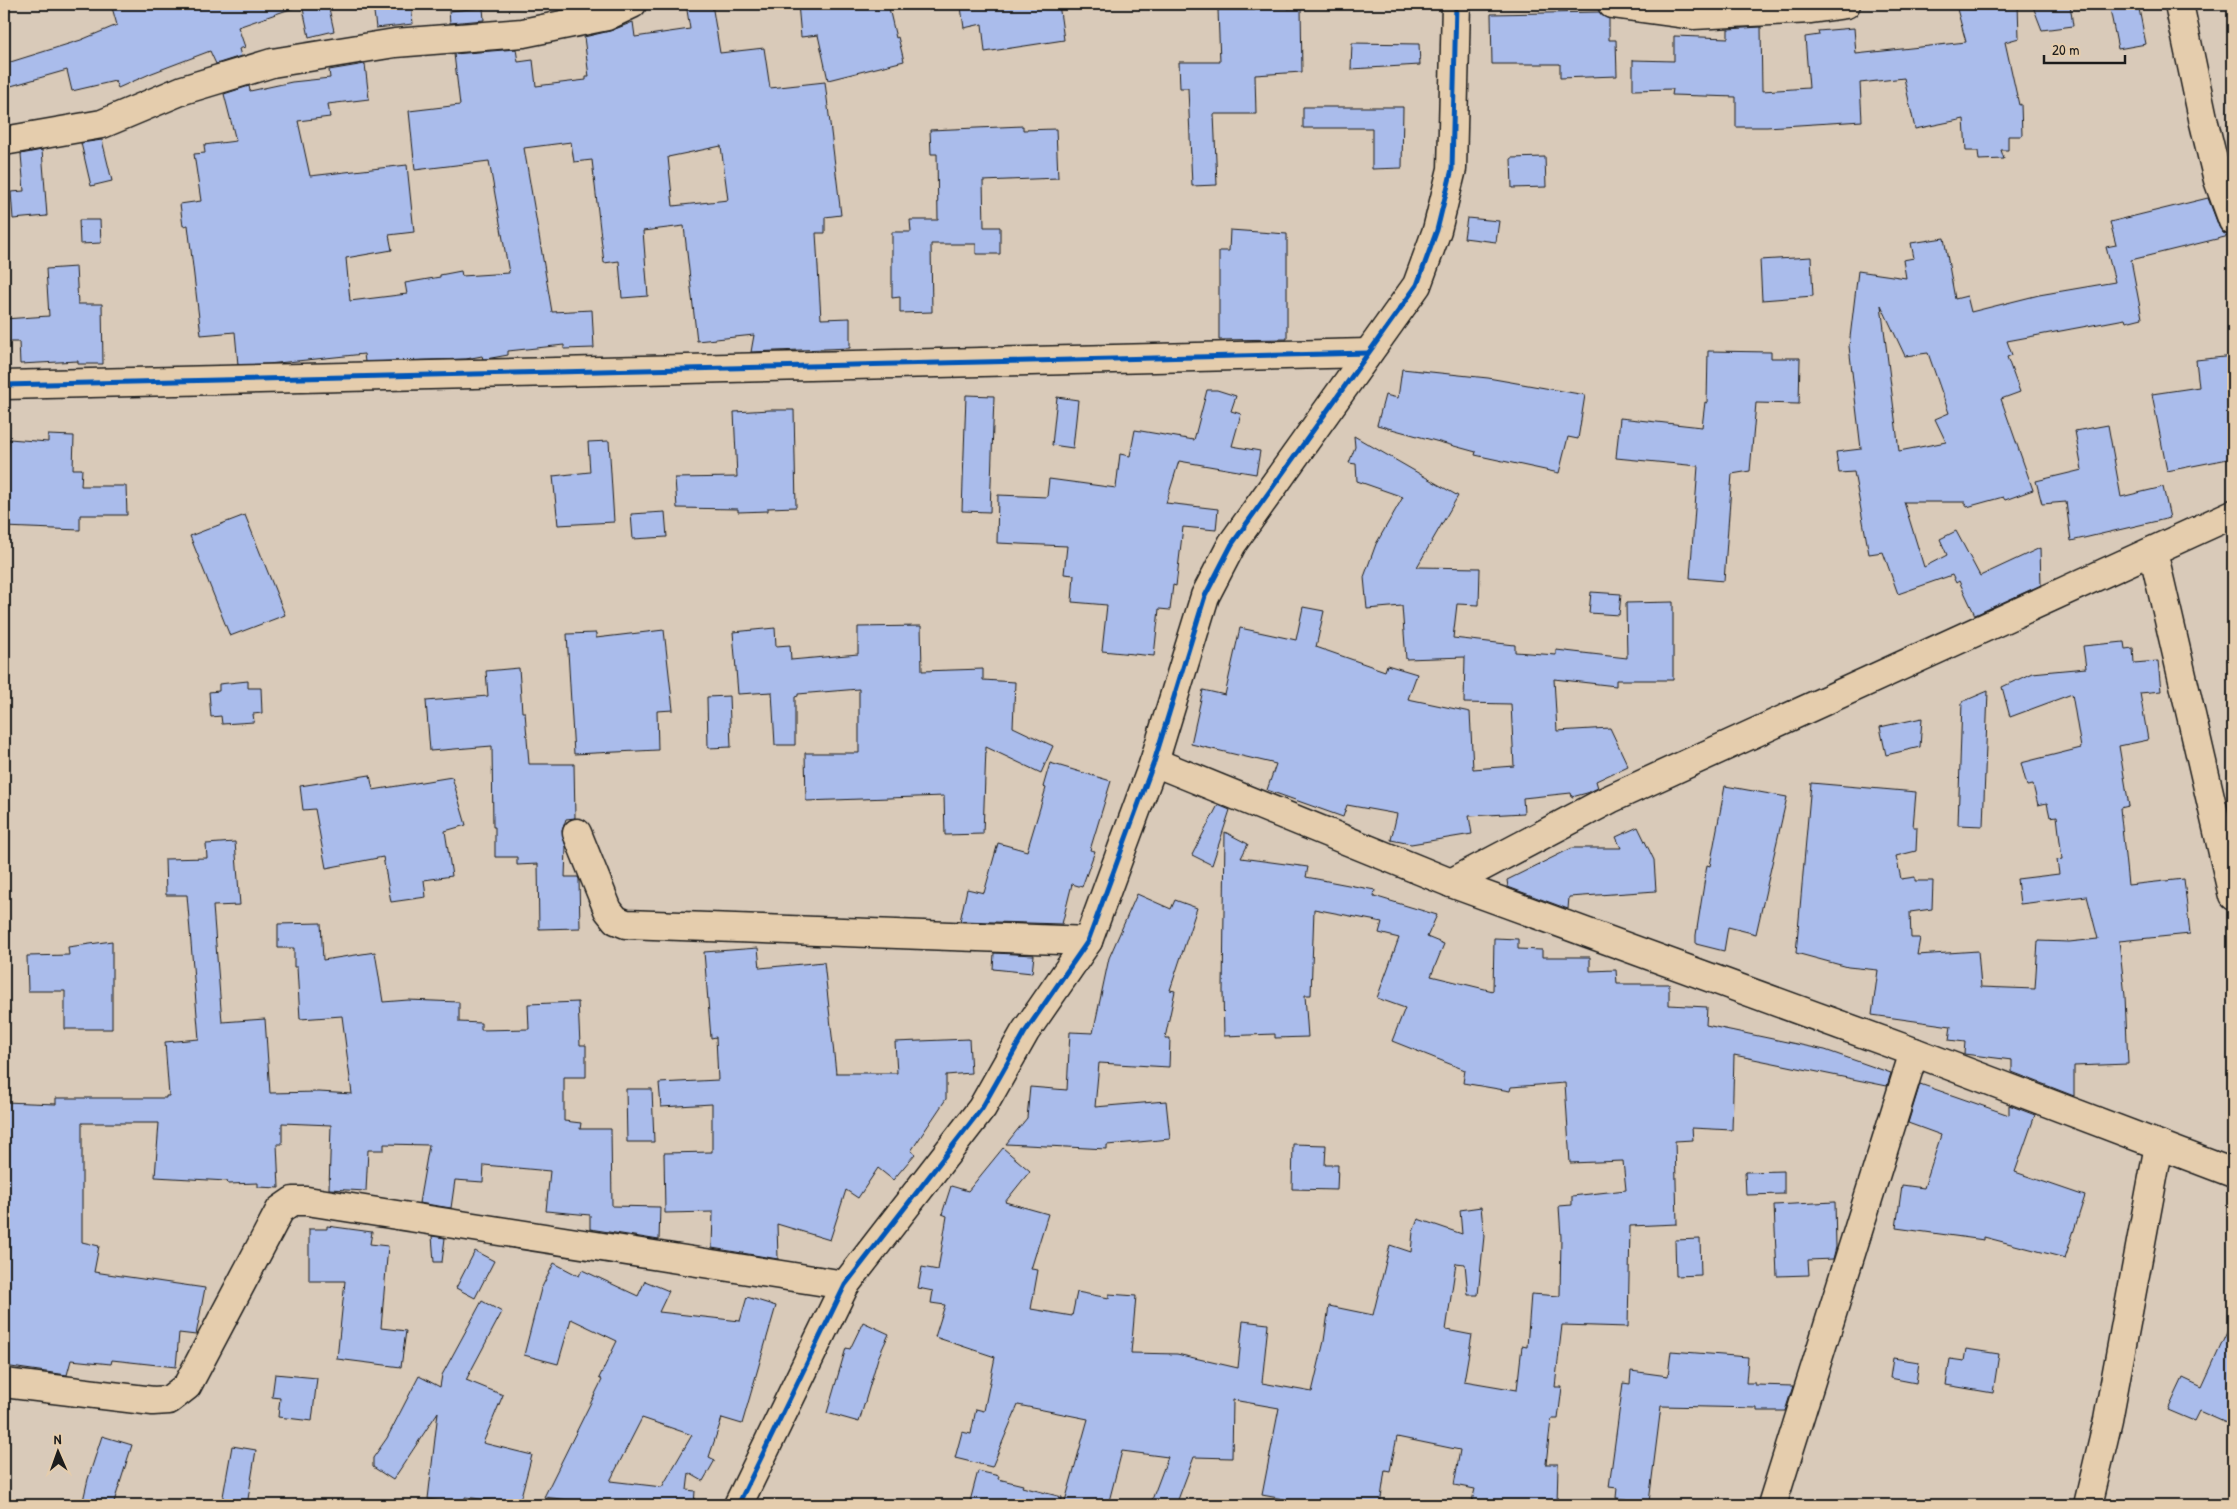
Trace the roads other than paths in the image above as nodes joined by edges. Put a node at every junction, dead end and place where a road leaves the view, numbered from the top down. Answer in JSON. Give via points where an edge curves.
{"nodes":[{"id":1,"x":632,"y":4,"type":"edge"},
{"id":2,"x":1456,"y":4,"type":"edge"},
{"id":3,"x":1612,"y":4,"type":"edge"},
{"id":4,"x":1846,"y":4,"type":"edge"},
{"id":5,"x":2179,"y":4,"type":"edge"},
{"id":6,"x":4,"y":140,"type":"edge"},
{"id":7,"x":2233,"y":220,"type":"edge"},
{"id":8,"x":1368,"y":353,"type":"junction"},
{"id":9,"x":4,"y":385,"type":"edge"},
{"id":10,"x":2233,"y":514,"type":"edge"},
{"id":11,"x":2153,"y":551,"type":"junction"},
{"id":12,"x":1154,"y":762,"type":"junction"},
{"id":13,"x":577,"y":833,"type":"dead end"},
{"id":14,"x":1451,"y":882,"type":"junction"},
{"id":15,"x":2233,"y":896,"type":"edge"},
{"id":16,"x":1088,"y":941,"type":"junction"},
{"id":17,"x":1914,"y":1052,"type":"junction"},
{"id":18,"x":2158,"y":1145,"type":"junction"},
{"id":19,"x":2233,"y":1173,"type":"edge"},
{"id":20,"x":845,"y":1285,"type":"junction"},
{"id":21,"x":4,"y":1383,"type":"edge"},
{"id":22,"x":738,"y":1505,"type":"edge"},
{"id":23,"x":1772,"y":1505,"type":"edge"},
{"id":24,"x":2088,"y":1505,"type":"edge"}],
"edges":[{"from":1,"to":6,"type":"street","via":[[607,16],[524,33],[394,43],[272,63],[183,90],[102,124]]},
{"from":2,"to":8,"type":"street","via":[[1452,169],[1440,221],[1418,286]]},
{"from":3,"to":4,"type":"street","via":[[1693,16]]},
{"from":5,"to":7,"type":"street","via":[[2218,180]]},
{"from":8,"to":9,"type":"street"},
{"from":8,"to":12,"type":"street","via":[[1232,544],[1205,596]]},
{"from":10,"to":11,"type":"street"},
{"from":11,"to":14,"type":"street","via":[[1610,799]]},
{"from":11,"to":15,"type":"street"},
{"from":12,"to":14,"type":"street"},
{"from":12,"to":16,"type":"street"},
{"from":13,"to":16,"type":"street","via":[[608,910],[616,920],[626,924]]},
{"from":14,"to":17,"type":"street"},
{"from":16,"to":20,"type":"street","via":[[1025,1032],[982,1108]]},
{"from":17,"to":18,"type":"street"},
{"from":17,"to":23,"type":"street"},
{"from":18,"to":19,"type":"street"},
{"from":18,"to":24,"type":"street","via":[[2108,1420]]},
{"from":20,"to":21,"type":"street","via":[[293,1201],[280,1210],[188,1386],[169,1400],[153,1401]]},
{"from":20,"to":22,"type":"street"}]}
